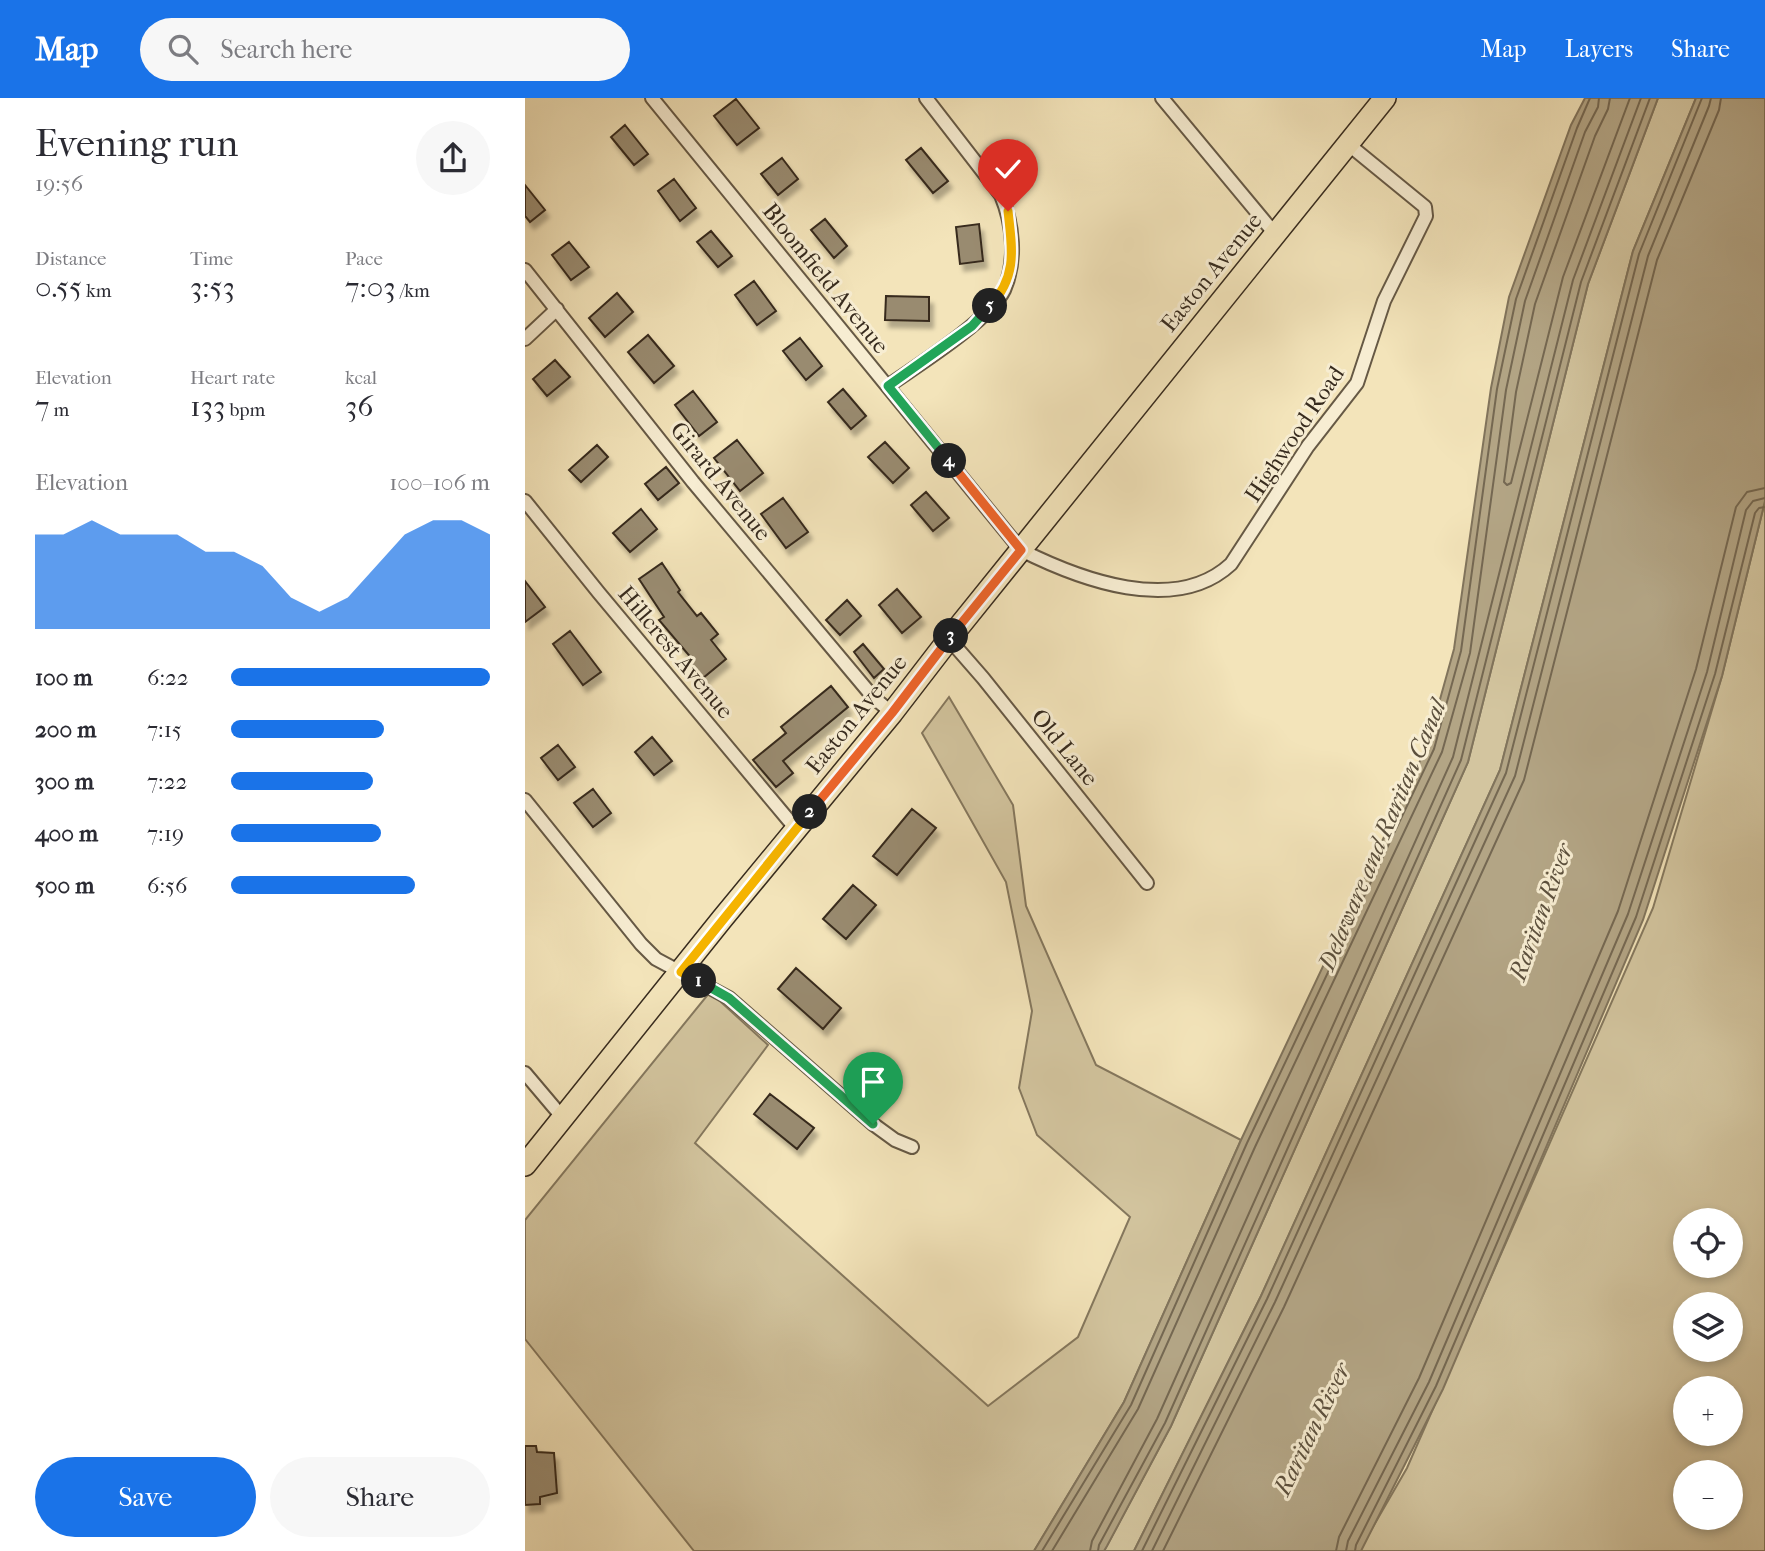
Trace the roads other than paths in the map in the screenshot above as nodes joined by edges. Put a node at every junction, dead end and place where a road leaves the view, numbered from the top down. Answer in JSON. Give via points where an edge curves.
{"nodes":[{"id":1,"x":652,"y":98,"type":"edge"},
{"id":2,"x":926,"y":98,"type":"edge"},
{"id":3,"x":1162,"y":98,"type":"edge"},
{"id":4,"x":1380,"y":100,"type":"edge"},
{"id":5,"x":1348,"y":144,"type":"junction"},
{"id":6,"x":1275,"y":234,"type":"junction"},
{"id":7,"x":525,"y":270,"type":"edge"},
{"id":8,"x":557,"y":309,"type":"junction"},
{"id":9,"x":525,"y":339,"type":"edge"},
{"id":10,"x":888,"y":386,"type":"junction"},
{"id":11,"x":525,"y":501,"type":"edge"},
{"id":12,"x":1021,"y":550,"type":"junction"},
{"id":13,"x":949,"y":639,"type":"junction"},
{"id":14,"x":892,"y":713,"type":"junction"},
{"id":15,"x":525,"y":800,"type":"edge"},
{"id":16,"x":796,"y":829,"type":"junction"},
{"id":17,"x":1147,"y":883,"type":"dead end"},
{"id":18,"x":681,"y":972,"type":"junction"},
{"id":19,"x":525,"y":1073,"type":"edge"},
{"id":20,"x":563,"y":1118,"type":"junction"},
{"id":21,"x":912,"y":1147,"type":"dead end"},
{"id":22,"x":525,"y":1165,"type":"edge"}],
"edges":[{"from":1,"to":10,"type":"street","name":"Bloomfield Avenue"},
{"from":2,"to":10,"type":"street","via":[[1001,195],[1008,211],[1013,253],[1003,292],[972,326]]},
{"from":3,"to":6,"type":"street"},
{"from":4,"to":5,"type":"main road","name":"Easton Avenue"},
{"from":5,"to":6,"type":"main road","name":"Easton Avenue"},
{"from":5,"to":12,"type":"street","name":"Highwood Road","via":[[1425,207],[1426,216],[1384,301],[1357,383],[1307,446],[1231,564],[1190,587],[1156,590],[1119,586],[1061,570]]},
{"from":6,"to":12,"type":"main road","name":"Easton Avenue"},
{"from":7,"to":8,"type":"street","name":"Girard Avenue"},
{"from":8,"to":9,"type":"street"},
{"from":8,"to":14,"type":"street","name":"Girard Avenue","via":[[693,482],[873,697]]},
{"from":10,"to":12,"type":"street","name":"Bloomfield Avenue"},
{"from":11,"to":16,"type":"street","name":"Hillcrest Avenue"},
{"from":12,"to":13,"type":"main road","name":"Easton Avenue"},
{"from":13,"to":14,"type":"main road","name":"Easton Avenue"},
{"from":13,"to":17,"type":"street","name":"Old Lane"},
{"from":14,"to":16,"type":"main road","name":"Easton Avenue"},
{"from":15,"to":18,"type":"street","via":[[641,944],[656,959]]},
{"from":16,"to":18,"type":"main road","name":"Easton Avenue"},
{"from":18,"to":20,"type":"main road","name":"Easton Avenue"},
{"from":18,"to":21,"type":"street","via":[[729,998],[873,1124]]},
{"from":19,"to":20,"type":"street"},
{"from":20,"to":22,"type":"main road","name":"Easton Avenue"}]}
